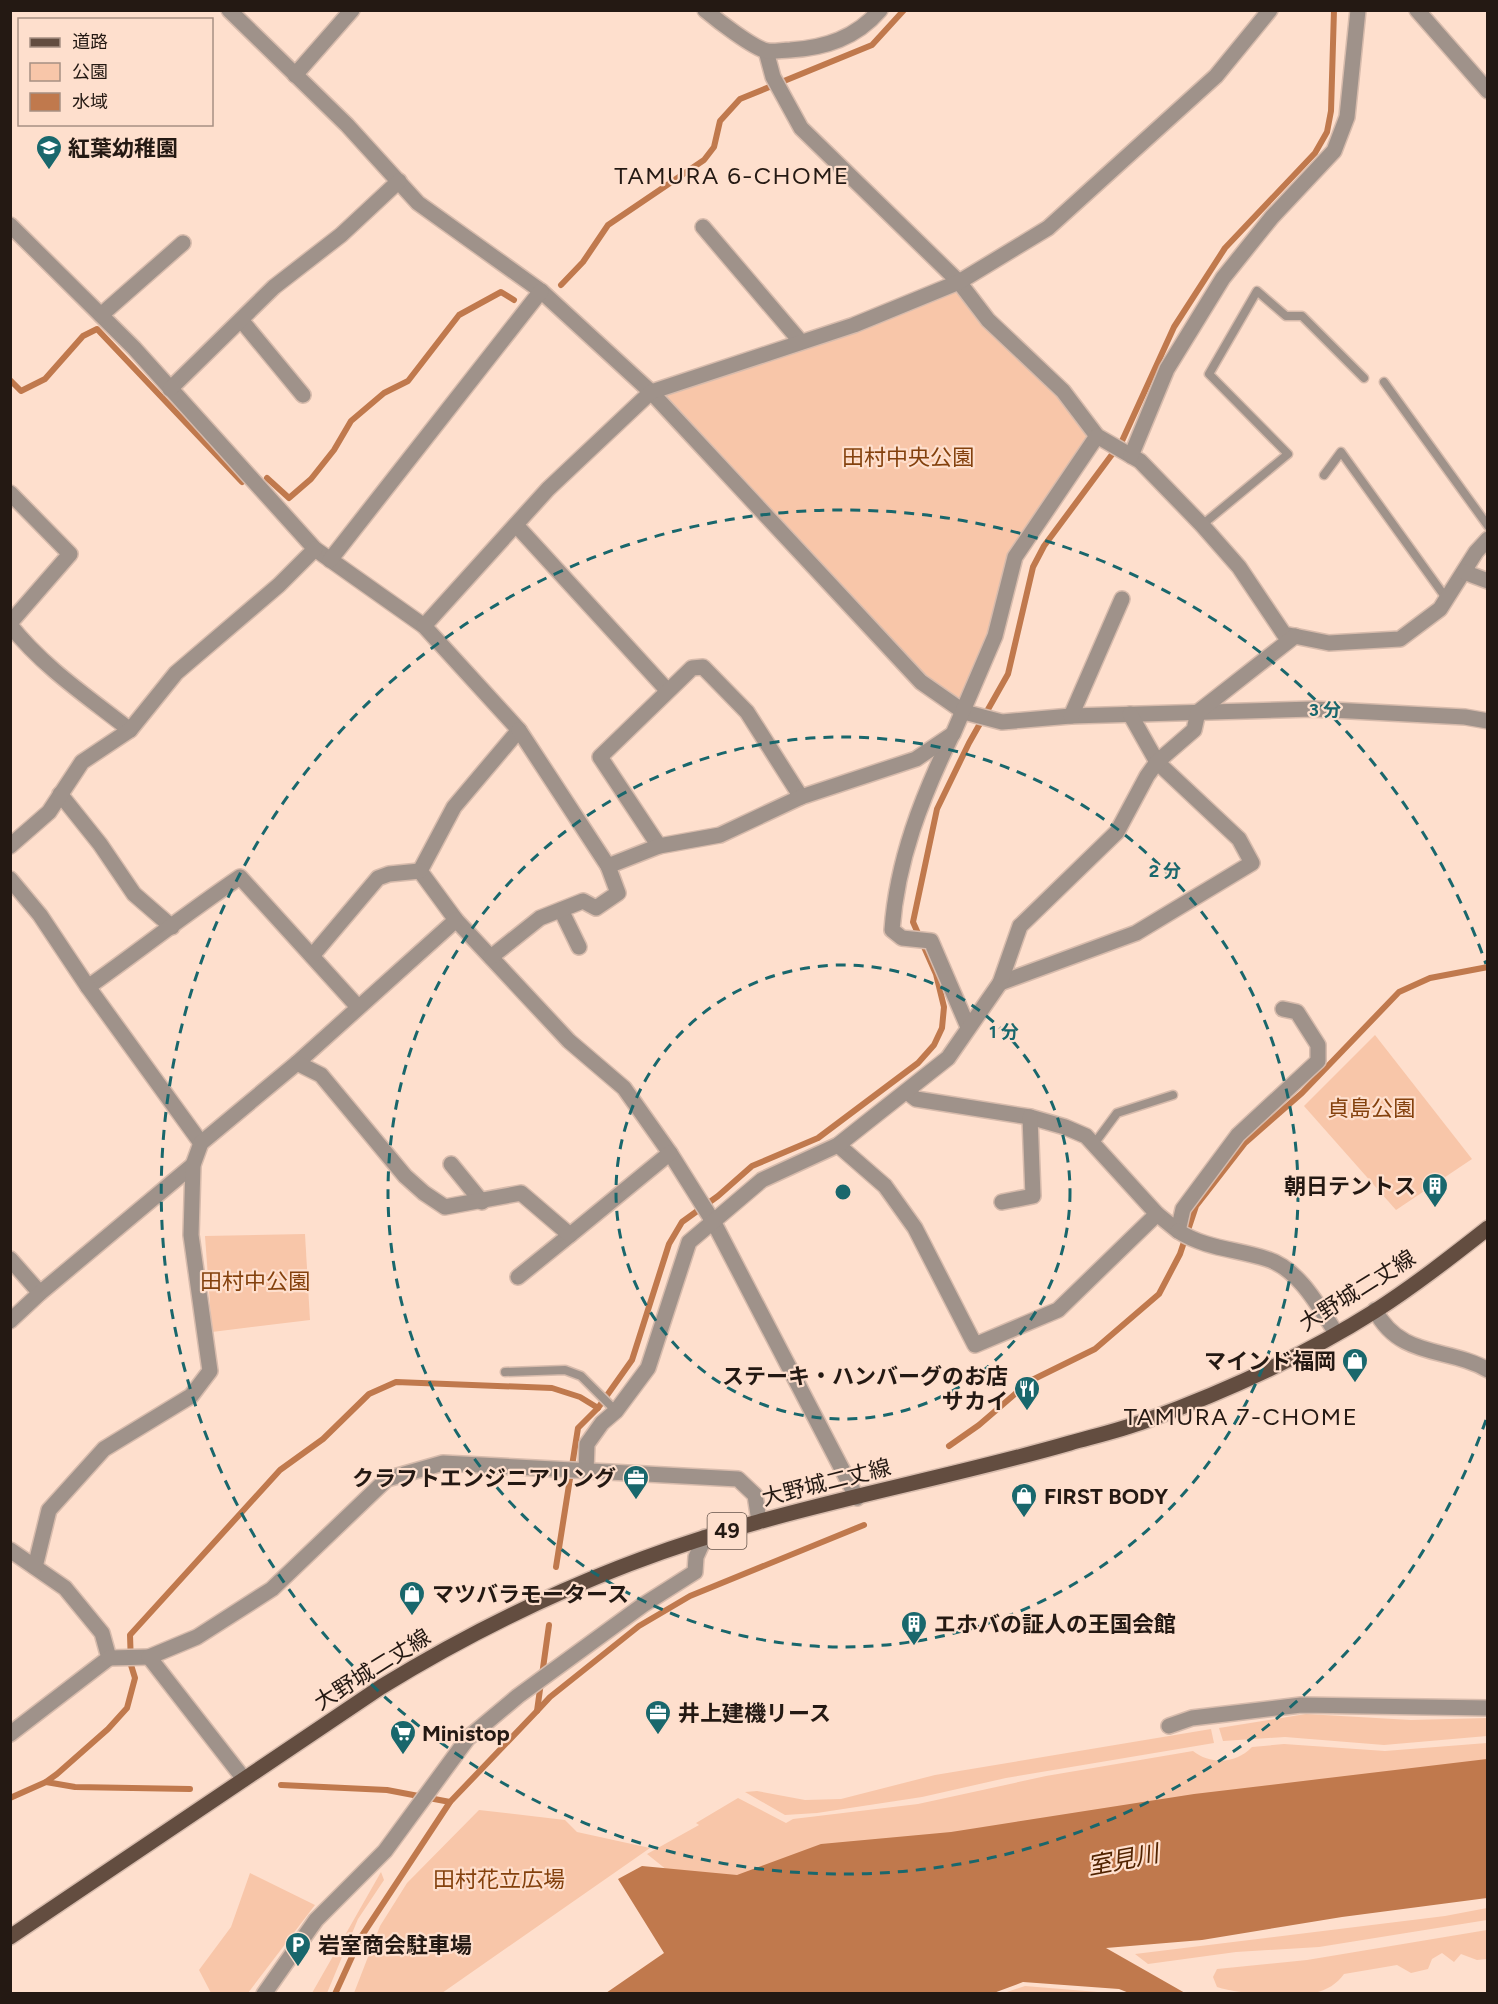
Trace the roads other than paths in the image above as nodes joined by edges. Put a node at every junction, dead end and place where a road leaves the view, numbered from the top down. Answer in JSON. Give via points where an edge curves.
{"nodes":[{"id":1,"x":229,"y":10,"type":"edge"},
{"id":2,"x":352,"y":10,"type":"edge"},
{"id":3,"x":705,"y":10,"type":"edge"},
{"id":4,"x":880,"y":10,"type":"edge"},
{"id":5,"x":1270,"y":10,"type":"edge"},
{"id":6,"x":1358,"y":10,"type":"edge"},
{"id":7,"x":1417,"y":10,"type":"edge"},
{"id":8,"x":766,"y":51,"type":"junction"},
{"id":9,"x":296,"y":75,"type":"junction"},
{"id":10,"x":1488,"y":92,"type":"edge"},
{"id":11,"x":399,"y":181,"type":"junction"},
{"id":12,"x":10,"y":225,"type":"edge"},
{"id":13,"x":703,"y":227,"type":"dead end"},
{"id":14,"x":183,"y":243,"type":"dead end"},
{"id":15,"x":959,"y":282,"type":"junction"},
{"id":16,"x":541,"y":291,"type":"junction"},
{"id":17,"x":101,"y":315,"type":"junction"},
{"id":18,"x":241,"y":320,"type":"junction"},
{"id":19,"x":801,"y":342,"type":"junction"},
{"id":20,"x":1364,"y":378,"type":"dead end"},
{"id":21,"x":1384,"y":382,"type":"dead end"},
{"id":22,"x":170,"y":389,"type":"junction"},
{"id":23,"x":651,"y":392,"type":"junction"},
{"id":24,"x":303,"y":395,"type":"dead end"},
{"id":25,"x":1101,"y":439,"type":"junction"},
{"id":26,"x":1129,"y":455,"type":"junction"},
{"id":27,"x":1324,"y":475,"type":"dead end"},
{"id":28,"x":10,"y":493,"type":"edge"},
{"id":29,"x":516,"y":525,"type":"junction"},
{"id":30,"x":1202,"y":525,"type":"junction"},
{"id":31,"x":1488,"y":526,"type":"edge"},
{"id":32,"x":1488,"y":539,"type":"edge"},
{"id":33,"x":315,"y":549,"type":"junction"},
{"id":34,"x":330,"y":560,"type":"junction"},
{"id":35,"x":1464,"y":572,"type":"junction"},
{"id":36,"x":1488,"y":581,"type":"edge"},
{"id":37,"x":1446,"y":598,"type":"junction"},
{"id":38,"x":1122,"y":599,"type":"dead end"},
{"id":39,"x":10,"y":624,"type":"edge"},
{"id":40,"x":424,"y":626,"type":"junction"},
{"id":41,"x":1295,"y":636,"type":"junction"},
{"id":42,"x":666,"y":690,"type":"junction"},
{"id":43,"x":964,"y":712,"type":"junction"},
{"id":44,"x":1198,"y":712,"type":"junction"},
{"id":45,"x":1130,"y":714,"type":"junction"},
{"id":46,"x":1071,"y":716,"type":"junction"},
{"id":47,"x":1488,"y":721,"type":"edge"},
{"id":48,"x":130,"y":730,"type":"junction"},
{"id":49,"x":519,"y":730,"type":"junction"},
{"id":50,"x":952,"y":734,"type":"junction"},
{"id":51,"x":1157,"y":762,"type":"junction"},
{"id":52,"x":60,"y":794,"type":"junction"},
{"id":53,"x":801,"y":797,"type":"junction"},
{"id":54,"x":10,"y":846,"type":"edge"},
{"id":55,"x":659,"y":846,"type":"junction"},
{"id":56,"x":608,"y":866,"type":"junction"},
{"id":57,"x":420,"y":871,"type":"junction"},
{"id":58,"x":10,"y":879,"type":"edge"},
{"id":59,"x":561,"y":910,"type":"junction"},
{"id":60,"x":456,"y":920,"type":"junction"},
{"id":61,"x":172,"y":927,"type":"junction"},
{"id":62,"x":579,"y":947,"type":"dead end"},
{"id":63,"x":312,"y":956,"type":"junction"},
{"id":64,"x":491,"y":957,"type":"junction"},
{"id":65,"x":1000,"y":984,"type":"junction"},
{"id":66,"x":88,"y":987,"type":"junction"},
{"id":67,"x":358,"y":1007,"type":"junction"},
{"id":68,"x":1283,"y":1009,"type":"dead end"},
{"id":69,"x":968,"y":1027,"type":"junction"},
{"id":70,"x":297,"y":1063,"type":"junction"},
{"id":71,"x":907,"y":1092,"type":"junction"},
{"id":72,"x":1173,"y":1095,"type":"dead end"},
{"id":73,"x":1030,"y":1117,"type":"junction"},
{"id":74,"x":201,"y":1143,"type":"junction"},
{"id":75,"x":1094,"y":1144,"type":"junction"},
{"id":76,"x":838,"y":1145,"type":"junction"},
{"id":77,"x":670,"y":1153,"type":"junction"},
{"id":78,"x":451,"y":1164,"type":"dead end"},
{"id":79,"x":193,"y":1165,"type":"junction"},
{"id":80,"x":482,"y":1202,"type":"junction"},
{"id":81,"x":1002,"y":1202,"type":"dead end"},
{"id":82,"x":1157,"y":1214,"type":"junction"},
{"id":83,"x":712,"y":1221,"type":"junction"},
{"id":84,"x":1488,"y":1228,"type":"edge"},
{"id":85,"x":1178,"y":1231,"type":"junction"},
{"id":86,"x":570,"y":1235,"type":"junction"},
{"id":87,"x":10,"y":1258,"type":"edge"},
{"id":88,"x":518,"y":1277,"type":"dead end"},
{"id":89,"x":40,"y":1293,"type":"junction"},
{"id":90,"x":1376,"y":1310,"type":"junction"},
{"id":91,"x":10,"y":1321,"type":"edge"},
{"id":92,"x":1336,"y":1333,"type":"junction"},
{"id":93,"x":1488,"y":1370,"type":"edge"},
{"id":94,"x":505,"y":1372,"type":"dead end"},
{"id":95,"x":616,"y":1411,"type":"junction"},
{"id":96,"x":586,"y":1472,"type":"junction"},
{"id":97,"x":857,"y":1498,"type":"junction"},
{"id":98,"x":759,"y":1521,"type":"junction"},
{"id":99,"x":705,"y":1537,"type":"junction"},
{"id":100,"x":10,"y":1550,"type":"edge"},
{"id":101,"x":35,"y":1567,"type":"junction"},
{"id":102,"x":149,"y":1657,"type":"junction"},
{"id":103,"x":109,"y":1658,"type":"junction"},
{"id":104,"x":1488,"y":1708,"type":"edge"},
{"id":105,"x":1169,"y":1726,"type":"dead end"},
{"id":106,"x":10,"y":1734,"type":"edge"},
{"id":107,"x":244,"y":1779,"type":"junction"},
{"id":108,"x":10,"y":1937,"type":"edge"},
{"id":109,"x":264,"y":1994,"type":"edge"}],
"edges":[{"from":1,"to":9,"type":"street"},
{"from":2,"to":9,"type":"street"},
{"from":3,"to":8,"type":"street"},
{"from":4,"to":8,"type":"street","via":[[869,23],[842,40],[808,49]]},
{"from":5,"to":15,"type":"street","via":[[1216,76],[1048,228]]},
{"from":6,"to":26,"type":"street","via":[[1347,117],[1334,151],[1224,278],[1167,369]]},
{"from":7,"to":10,"type":"street"},
{"from":8,"to":15,"type":"street","via":[[772,77],[801,128]]},
{"from":9,"to":11,"type":"street"},
{"from":11,"to":16,"type":"street","via":[[418,202]]},
{"from":11,"to":18,"type":"street"},
{"from":12,"to":17,"type":"street"},
{"from":13,"to":19,"type":"street"},
{"from":14,"to":17,"type":"street"},
{"from":15,"to":19,"type":"street"},
{"from":15,"to":25,"type":"street","via":[[988,320],[1063,391]]},
{"from":16,"to":23,"type":"street"},
{"from":16,"to":34,"type":"street"},
{"from":17,"to":22,"type":"street"},
{"from":18,"to":22,"type":"street"},
{"from":18,"to":24,"type":"street"},
{"from":19,"to":23,"type":"street"},
{"from":20,"to":30,"type":"lane","via":[[1302,316],[1286,316],[1257,291],[1209,374],[1288,454]]},
{"from":21,"to":31,"type":"lane"},
{"from":22,"to":33,"type":"street"},
{"from":23,"to":29,"type":"street","via":[[548,489]]},
{"from":23,"to":43,"type":"street","via":[[921,682]]},
{"from":25,"to":26,"type":"street"},
{"from":25,"to":43,"type":"street","via":[[1015,557],[995,636]]},
{"from":26,"to":30,"type":"street","via":[[1140,461]]},
{"from":27,"to":37,"type":"lane","via":[[1341,452]]},
{"from":28,"to":39,"type":"street","via":[[70,554]]},
{"from":29,"to":40,"type":"street"},
{"from":29,"to":42,"type":"street"},
{"from":30,"to":41,"type":"street","via":[[1239,567],[1284,634]]},
{"from":32,"to":35,"type":"street"},
{"from":33,"to":34,"type":"street"},
{"from":33,"to":48,"type":"street","via":[[176,673]]},
{"from":34,"to":40,"type":"street"},
{"from":35,"to":36,"type":"street"},
{"from":35,"to":37,"type":"street"},
{"from":37,"to":41,"type":"street","via":[[1440,609],[1400,639],[1329,643]]},
{"from":38,"to":46,"type":"street"},
{"from":39,"to":48,"type":"street","via":[[48,666]]},
{"from":40,"to":49,"type":"street"},
{"from":41,"to":44,"type":"street"},
{"from":42,"to":53,"type":"street","via":[[692,668],[703,667],[747,712]]},
{"from":42,"to":55,"type":"street","via":[[600,757]]},
{"from":43,"to":46,"type":"street","via":[[1002,722]]},
{"from":43,"to":50,"type":"street"},
{"from":44,"to":45,"type":"street"},
{"from":44,"to":47,"type":"street","via":[[1313,710]]},
{"from":44,"to":51,"type":"street","via":[[1194,730]]},
{"from":45,"to":46,"type":"street"},
{"from":45,"to":51,"type":"street"},
{"from":48,"to":52,"type":"street","via":[[81,762]]},
{"from":49,"to":56,"type":"street"},
{"from":49,"to":57,"type":"street","via":[[454,807]]},
{"from":50,"to":53,"type":"street","via":[[916,759]]},
{"from":50,"to":69,"type":"street","via":[[928,783],[908,840],[894,901],[892,930],[902,938],[931,941]]},
{"from":51,"to":65,"type":"street","via":[[1117,832],[1020,926]]},
{"from":51,"to":65,"type":"street","via":[[1239,839],[1252,863],[1136,933]]},
{"from":52,"to":54,"type":"street","via":[[49,812]]},
{"from":52,"to":61,"type":"street","via":[[134,894]]},
{"from":53,"to":55,"type":"street","via":[[720,835]]},
{"from":55,"to":56,"type":"street"},
{"from":56,"to":59,"type":"street","via":[[618,893],[596,908],[583,901]]},
{"from":57,"to":60,"type":"street"},
{"from":57,"to":63,"type":"street","via":[[378,878]]},
{"from":58,"to":66,"type":"street","via":[[40,915]]},
{"from":59,"to":62,"type":"street"},
{"from":59,"to":64,"type":"street","via":[[540,918]]},
{"from":60,"to":64,"type":"street"},
{"from":60,"to":67,"type":"street"},
{"from":61,"to":63,"type":"street","via":[[240,877]]},
{"from":61,"to":66,"type":"street"},
{"from":63,"to":67,"type":"street"},
{"from":64,"to":77,"type":"street","via":[[569,1041],[624,1088]]},
{"from":65,"to":69,"type":"street"},
{"from":66,"to":74,"type":"street"},
{"from":67,"to":70,"type":"street"},
{"from":68,"to":85,"type":"street","via":[[1297,1012],[1318,1045],[1318,1061],[1238,1136],[1183,1209]]},
{"from":69,"to":71,"type":"street","via":[[948,1058]]},
{"from":70,"to":74,"type":"street"},
{"from":70,"to":80,"type":"street","via":[[321,1075],[405,1176],[424,1193],[444,1207]]},
{"from":71,"to":73,"type":"street","via":[[916,1099]]},
{"from":71,"to":76,"type":"street"},
{"from":72,"to":75,"type":"lane","via":[[1117,1113]]},
{"from":73,"to":75,"type":"street","via":[[1065,1126]]},
{"from":73,"to":81,"type":"street","via":[[1033,1197]]},
{"from":74,"to":79,"type":"street"},
{"from":75,"to":82,"type":"street"},
{"from":76,"to":82,"type":"street","via":[[885,1186],[915,1228],[975,1345],[1058,1310]]},
{"from":76,"to":83,"type":"street","via":[[762,1180]]},
{"from":77,"to":83,"type":"street"},
{"from":77,"to":86,"type":"street"},
{"from":78,"to":80,"type":"street"},
{"from":79,"to":89,"type":"street"},
{"from":79,"to":101,"type":"street","via":[[191,1235],[210,1371],[191,1396],[104,1449],[88,1466],[49,1510]]},
{"from":80,"to":86,"type":"street","via":[[521,1193]]},
{"from":82,"to":85,"type":"street"},
{"from":83,"to":95,"type":"street","via":[[689,1242],[648,1368]]},
{"from":83,"to":97,"type":"street"},
{"from":84,"to":90,"type":"main road","name":"大野城二丈線","number":"49"},
{"from":85,"to":92,"type":"street","via":[[1196,1242],[1270,1259],[1306,1286]]},
{"from":86,"to":88,"type":"street"},
{"from":87,"to":89,"type":"street"},
{"from":89,"to":91,"type":"street"},
{"from":90,"to":92,"type":"main road","name":"大野城二丈線","number":"49"},
{"from":90,"to":93,"type":"street","via":[[1382,1324],[1416,1349]]},
{"from":92,"to":97,"type":"main road","name":"大野城二丈線","number":"49","via":[[1269,1369],[1144,1421]]},
{"from":94,"to":95,"type":"lane","via":[[565,1370],[581,1376]]},
{"from":95,"to":96,"type":"street","via":[[587,1444]]},
{"from":96,"to":98,"type":"street","via":[[738,1479],[755,1495]]},
{"from":96,"to":102,"type":"street","via":[[443,1463],[387,1479],[272,1589],[197,1636]]},
{"from":97,"to":98,"type":"main road","name":"大野城二丈線","number":"49"},
{"from":98,"to":99,"type":"main road","name":"大野城二丈線","number":"49"},
{"from":99,"to":107,"type":"main road","name":"大野城二丈線","number":"49","via":[[566,1590],[434,1654]]},
{"from":99,"to":109,"type":"street","via":[[694,1572],[518,1696],[468,1738],[385,1851],[316,1920]]},
{"from":100,"to":101,"type":"street"},
{"from":101,"to":103,"type":"street","via":[[64,1588],[102,1633]]},
{"from":102,"to":103,"type":"street"},
{"from":102,"to":107,"type":"street"},
{"from":103,"to":106,"type":"street"},
{"from":104,"to":105,"type":"street","via":[[1301,1705],[1192,1718]]},
{"from":107,"to":108,"type":"main road","name":"大野城二丈線","number":"49"}]}
